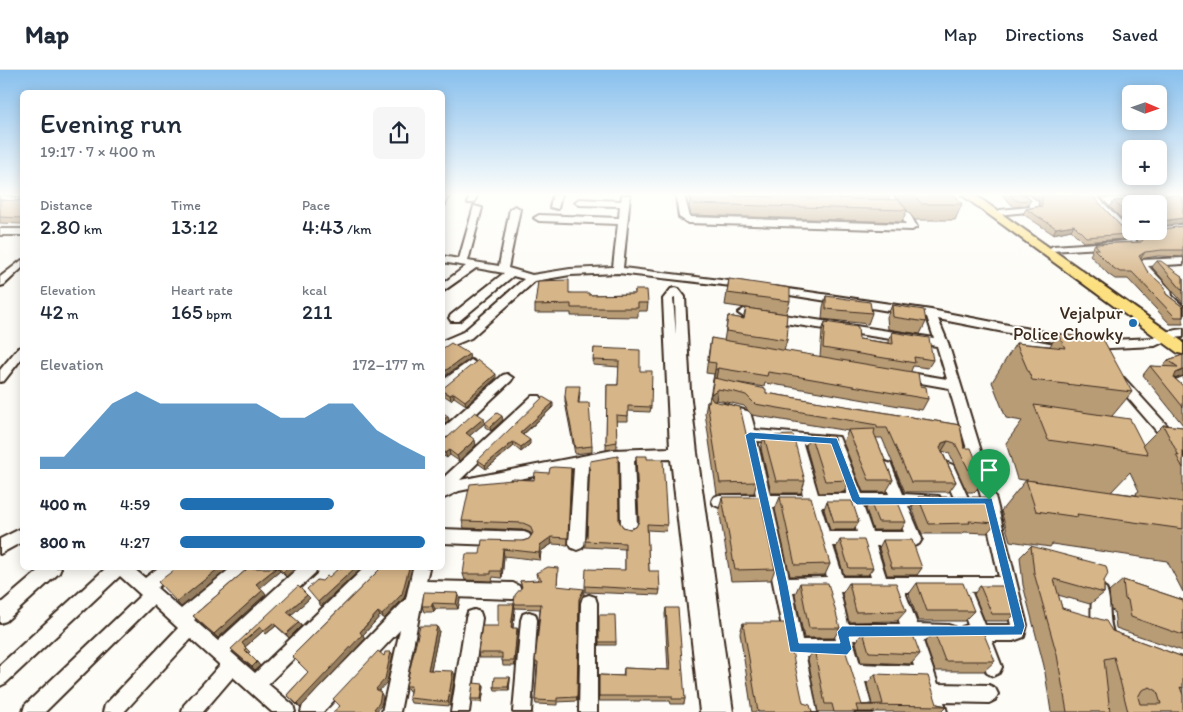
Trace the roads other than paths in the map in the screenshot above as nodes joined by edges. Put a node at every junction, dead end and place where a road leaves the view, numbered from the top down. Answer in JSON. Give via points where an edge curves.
{"nodes":[{"id":1,"x":470,"y":225,"type":"edge"},
{"id":2,"x":513,"y":225,"type":"edge"},
{"id":3,"x":624,"y":225,"type":"edge"},
{"id":4,"x":834,"y":225,"type":"edge"},
{"id":5,"x":911,"y":225,"type":"edge"},
{"id":6,"x":1013,"y":225,"type":"edge"},
{"id":7,"x":1018,"y":225,"type":"edge"},
{"id":8,"x":0,"y":232,"type":"edge"},
{"id":9,"x":20,"y":232,"type":"edge"},
{"id":10,"x":1132,"y":240,"type":"edge"},
{"id":11,"x":1053,"y":248,"type":"junction"},
{"id":12,"x":445,"y":259,"type":"edge"},
{"id":13,"x":1183,"y":260,"type":"edge"},
{"id":14,"x":1158,"y":261,"type":"junction"},
{"id":15,"x":463,"y":262,"type":"junction"},
{"id":16,"x":475,"y":264,"type":"junction"},
{"id":17,"x":20,"y":265,"type":"edge"},
{"id":18,"x":618,"y":270,"type":"junction"},
{"id":19,"x":507,"y":271,"type":"junction"},
{"id":20,"x":1170,"y":271,"type":"edge"},
{"id":21,"x":532,"y":278,"type":"junction"},
{"id":22,"x":684,"y":278,"type":"junction"},
{"id":23,"x":0,"y":283,"type":"edge"},
{"id":24,"x":445,"y":287,"type":"edge"},
{"id":25,"x":1182,"y":309,"type":"edge"},
{"id":26,"x":744,"y":313,"type":"edge"},
{"id":27,"x":931,"y":314,"type":"junction"},
{"id":28,"x":455,"y":318,"type":"dead end"},
{"id":29,"x":1173,"y":335,"type":"edge"},
{"id":30,"x":942,"y":343,"type":"junction"},
{"id":31,"x":1183,"y":344,"type":"edge"},
{"id":32,"x":445,"y":345,"type":"edge"},
{"id":33,"x":1092,"y":346,"type":"junction"},
{"id":34,"x":1183,"y":349,"type":"edge"},
{"id":35,"x":20,"y":353,"type":"edge"},
{"id":36,"x":472,"y":364,"type":"edge"},
{"id":37,"x":895,"y":375,"type":"edge"},
{"id":38,"x":0,"y":378,"type":"edge"},
{"id":39,"x":507,"y":378,"type":"dead end"},
{"id":40,"x":1183,"y":381,"type":"edge"},
{"id":41,"x":953,"y":384,"type":"junction"},
{"id":42,"x":445,"y":386,"type":"edge"},
{"id":43,"x":1183,"y":392,"type":"edge"},
{"id":44,"x":536,"y":399,"type":"dead end"},
{"id":45,"x":716,"y":408,"type":"edge"},
{"id":46,"x":951,"y":428,"type":"edge"},
{"id":47,"x":968,"y":430,"type":"junction"},
{"id":48,"x":445,"y":434,"type":"edge"},
{"id":49,"x":750,"y":435,"type":"junction"},
{"id":50,"x":795,"y":438,"type":"junction"},
{"id":51,"x":1183,"y":452,"type":"edge"},
{"id":52,"x":684,"y":453,"type":"junction"},
{"id":53,"x":627,"y":454,"type":"junction"},
{"id":54,"x":881,"y":454,"type":"edge"},
{"id":55,"x":942,"y":458,"type":"edge"},
{"id":56,"x":581,"y":460,"type":"junction"},
{"id":57,"x":445,"y":485,"type":"edge"},
{"id":58,"x":445,"y":492,"type":"edge"},
{"id":59,"x":719,"y":500,"type":"dead end"},
{"id":60,"x":764,"y":500,"type":"junction"},
{"id":61,"x":813,"y":500,"type":"junction"},
{"id":62,"x":899,"y":500,"type":"junction"},
{"id":63,"x":962,"y":500,"type":"junction"},
{"id":64,"x":989,"y":500,"type":"junction"},
{"id":65,"x":855,"y":501,"type":"junction"},
{"id":66,"x":629,"y":527,"type":"edge"},
{"id":67,"x":20,"y":536,"type":"edge"},
{"id":68,"x":445,"y":536,"type":"edge"},
{"id":69,"x":524,"y":539,"type":"edge"},
{"id":70,"x":823,"y":539,"type":"junction"},
{"id":71,"x":866,"y":539,"type":"junction"},
{"id":72,"x":577,"y":543,"type":"dead end"},
{"id":73,"x":0,"y":547,"type":"edge"},
{"id":74,"x":51,"y":570,"type":"edge"},
{"id":75,"x":115,"y":570,"type":"edge"},
{"id":76,"x":124,"y":570,"type":"edge"},
{"id":77,"x":167,"y":570,"type":"edge"},
{"id":78,"x":240,"y":570,"type":"edge"},
{"id":79,"x":307,"y":570,"type":"edge"},
{"id":80,"x":372,"y":570,"type":"edge"},
{"id":81,"x":421,"y":570,"type":"edge"},
{"id":82,"x":701,"y":580,"type":"junction"},
{"id":83,"x":960,"y":584,"type":"junction"},
{"id":84,"x":1009,"y":584,"type":"junction"},
{"id":85,"x":783,"y":585,"type":"junction"},
{"id":86,"x":833,"y":585,"type":"junction"},
{"id":87,"x":888,"y":585,"type":"junction"},
{"id":88,"x":513,"y":590,"type":"dead end"},
{"id":89,"x":148,"y":592,"type":"junction"},
{"id":90,"x":1100,"y":593,"type":"edge"},
{"id":91,"x":415,"y":595,"type":"junction"},
{"id":92,"x":589,"y":603,"type":"dead end"},
{"id":93,"x":0,"y":615,"type":"edge"},
{"id":94,"x":474,"y":618,"type":"dead end"},
{"id":95,"x":529,"y":620,"type":"dead end"},
{"id":96,"x":185,"y":624,"type":"junction"},
{"id":97,"x":911,"y":633,"type":"junction"},
{"id":98,"x":980,"y":633,"type":"junction"},
{"id":99,"x":844,"y":640,"type":"junction"},
{"id":100,"x":1117,"y":640,"type":"edge"},
{"id":101,"x":794,"y":648,"type":"junction"},
{"id":102,"x":216,"y":653,"type":"junction"},
{"id":103,"x":232,"y":664,"type":"junction"},
{"id":104,"x":993,"y":666,"type":"edge"},
{"id":105,"x":853,"y":673,"type":"junction"},
{"id":106,"x":926,"y":675,"type":"junction"},
{"id":107,"x":0,"y":677,"type":"edge"},
{"id":108,"x":255,"y":685,"type":"junction"},
{"id":109,"x":932,"y":693,"type":"junction"},
{"id":110,"x":989,"y":694,"type":"dead end"},
{"id":111,"x":32,"y":712,"type":"edge"},
{"id":112,"x":112,"y":712,"type":"edge"},
{"id":113,"x":192,"y":712,"type":"edge"},
{"id":114,"x":286,"y":712,"type":"edge"},
{"id":115,"x":310,"y":712,"type":"edge"},
{"id":116,"x":391,"y":712,"type":"edge"},
{"id":117,"x":460,"y":712,"type":"edge"},
{"id":118,"x":522,"y":712,"type":"edge"},
{"id":119,"x":588,"y":712,"type":"edge"},
{"id":120,"x":709,"y":712,"type":"edge"},
{"id":121,"x":724,"y":712,"type":"edge"},
{"id":122,"x":808,"y":712,"type":"edge"},
{"id":123,"x":864,"y":712,"type":"edge"},
{"id":124,"x":938,"y":712,"type":"edge"}],
"edges":[{"from":1,"to":15,"type":"street"},
{"from":2,"to":19,"type":"street"},
{"from":3,"to":18,"type":"street"},
{"from":4,"to":5,"type":"street"},
{"from":6,"to":29,"type":"main road"},
{"from":7,"to":11,"type":"main road"},
{"from":8,"to":9,"type":"street"},
{"from":10,"to":11,"type":"street","via":[[1130,245]]},
{"from":11,"to":29,"type":"main road"},
{"from":12,"to":15,"type":"street"},
{"from":13,"to":14,"type":"street"},
{"from":14,"to":20,"type":"street"},
{"from":14,"to":25,"type":"street","via":[[1141,262],[1148,274],[1167,292],[1166,297]]},
{"from":15,"to":16,"type":"street"},
{"from":16,"to":19,"type":"street"},
{"from":16,"to":24,"type":"street"},
{"from":17,"to":23,"type":"street"},
{"from":18,"to":21,"type":"street"},
{"from":18,"to":22,"type":"street"},
{"from":19,"to":21,"type":"street"},
{"from":19,"to":28,"type":"street"},
{"from":21,"to":32,"type":"street","via":[[467,335]]},
{"from":22,"to":27,"type":"street"},
{"from":22,"to":52,"type":"street","via":[[677,283],[668,299]]},
{"from":26,"to":30,"type":"street"},
{"from":27,"to":30,"type":"street"},
{"from":27,"to":33,"type":"street"},
{"from":29,"to":31,"type":"main road"},
{"from":29,"to":33,"type":"street","via":[[1155,342]]},
{"from":29,"to":34,"type":"main road"},
{"from":30,"to":41,"type":"street"},
{"from":33,"to":51,"type":"street"},
{"from":35,"to":38,"type":"street"},
{"from":36,"to":42,"type":"street"},
{"from":37,"to":41,"type":"street"},
{"from":39,"to":48,"type":"street"},
{"from":40,"to":43,"type":"street","via":[[1174,385]]},
{"from":41,"to":47,"type":"street"},
{"from":44,"to":57,"type":"street"},
{"from":45,"to":49,"type":"street","via":[[743,412]]},
{"from":46,"to":47,"type":"street"},
{"from":47,"to":64,"type":"street"},
{"from":49,"to":50,"type":"street"},
{"from":49,"to":60,"type":"street"},
{"from":50,"to":61,"type":"street"},
{"from":50,"to":65,"type":"street","via":[[836,442]]},
{"from":52,"to":53,"type":"street"},
{"from":52,"to":82,"type":"street"},
{"from":53,"to":56,"type":"street"},
{"from":53,"to":66,"type":"street"},
{"from":54,"to":62,"type":"street"},
{"from":55,"to":63,"type":"street"},
{"from":56,"to":58,"type":"street","via":[[457,486]]},
{"from":56,"to":72,"type":"street"},
{"from":59,"to":60,"type":"street"},
{"from":60,"to":61,"type":"street"},
{"from":60,"to":85,"type":"street"},
{"from":61,"to":65,"type":"street"},
{"from":61,"to":70,"type":"street"},
{"from":62,"to":63,"type":"street"},
{"from":62,"to":65,"type":"street"},
{"from":62,"to":71,"type":"street","via":[[914,539]]},
{"from":63,"to":64,"type":"street"},
{"from":64,"to":84,"type":"street"},
{"from":65,"to":71,"type":"street"},
{"from":67,"to":73,"type":"street"},
{"from":68,"to":69,"type":"street"},
{"from":70,"to":71,"type":"street"},
{"from":70,"to":86,"type":"street"},
{"from":71,"to":87,"type":"street"},
{"from":74,"to":93,"type":"street"},
{"from":75,"to":107,"type":"street"},
{"from":76,"to":89,"type":"street"},
{"from":77,"to":89,"type":"street"},
{"from":78,"to":96,"type":"street"},
{"from":79,"to":102,"type":"street"},
{"from":80,"to":108,"type":"street"},
{"from":81,"to":91,"type":"street"},
{"from":82,"to":120,"type":"street"},
{"from":82,"to":121,"type":"street"},
{"from":83,"to":84,"type":"street"},
{"from":83,"to":87,"type":"street"},
{"from":83,"to":98,"type":"street"},
{"from":84,"to":98,"type":"street","via":[[1020,626],[1018,632]]},
{"from":85,"to":86,"type":"street"},
{"from":85,"to":101,"type":"street"},
{"from":86,"to":87,"type":"street"},
{"from":86,"to":99,"type":"street"},
{"from":87,"to":97,"type":"street"},
{"from":88,"to":91,"type":"street"},
{"from":89,"to":96,"type":"street"},
{"from":89,"to":111,"type":"street"},
{"from":90,"to":100,"type":"street","via":[[1101,630]]},
{"from":91,"to":115,"type":"street"},
{"from":91,"to":116,"type":"street"},
{"from":92,"to":119,"type":"street"},
{"from":94,"to":117,"type":"street"},
{"from":95,"to":118,"type":"street"},
{"from":96,"to":102,"type":"street"},
{"from":96,"to":112,"type":"street"},
{"from":97,"to":98,"type":"street"},
{"from":97,"to":99,"type":"street"},
{"from":97,"to":106,"type":"street"},
{"from":98,"to":104,"type":"street"},
{"from":99,"to":101,"type":"street"},
{"from":99,"to":105,"type":"street"},
{"from":101,"to":122,"type":"street"},
{"from":102,"to":103,"type":"street"},
{"from":103,"to":108,"type":"street"},
{"from":103,"to":113,"type":"street"},
{"from":105,"to":106,"type":"street"},
{"from":105,"to":123,"type":"street"},
{"from":106,"to":109,"type":"street"},
{"from":108,"to":114,"type":"street"},
{"from":109,"to":110,"type":"street"},
{"from":109,"to":124,"type":"street"}]}
